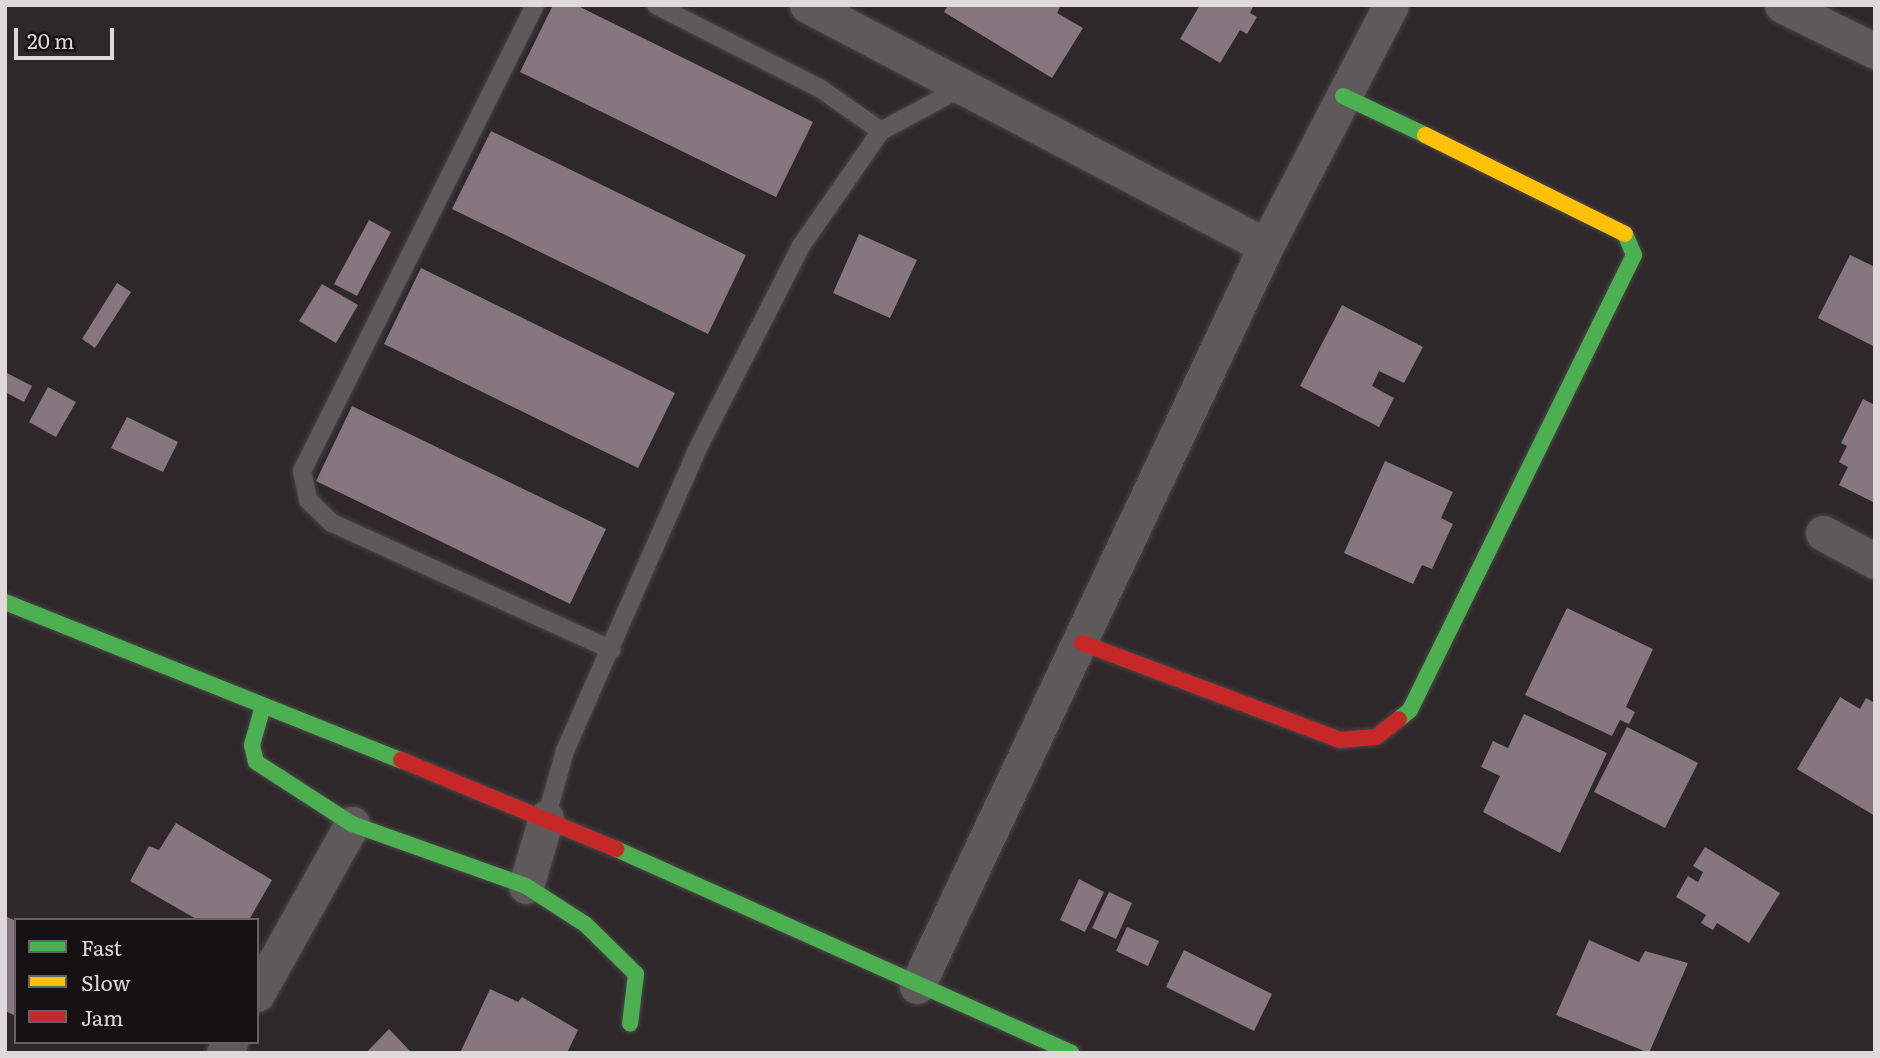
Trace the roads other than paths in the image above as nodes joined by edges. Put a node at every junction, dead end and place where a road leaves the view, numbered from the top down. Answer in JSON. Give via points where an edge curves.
{"nodes":[{"id":1,"x":535,"y":5,"type":"edge"},
{"id":2,"x":656,"y":5,"type":"edge"},
{"id":3,"x":807,"y":5,"type":"edge"},
{"id":4,"x":1391,"y":5,"type":"edge"},
{"id":5,"x":1782,"y":5,"type":"edge"},
{"id":6,"x":1875,"y":51,"type":"edge"},
{"id":7,"x":961,"y":88,"type":"junction"},
{"id":8,"x":1343,"y":96,"type":"junction"},
{"id":9,"x":881,"y":131,"type":"junction"},
{"id":10,"x":1266,"y":246,"type":"junction"},
{"id":11,"x":1823,"y":533,"type":"dead end"},
{"id":12,"x":1875,"y":561,"type":"edge"},
{"id":13,"x":5,"y":602,"type":"edge"},
{"id":14,"x":1082,"y":643,"type":"junction"},
{"id":15,"x":612,"y":650,"type":"junction"},
{"id":16,"x":263,"y":706,"type":"junction"},
{"id":17,"x":546,"y":818,"type":"junction"},
{"id":18,"x":352,"y":824,"type":"junction"},
{"id":19,"x":526,"y":886,"type":"junction"},
{"id":20,"x":917,"y":986,"type":"junction"},
{"id":21,"x":259,"y":990,"type":"edge"},
{"id":22,"x":630,"y":1024,"type":"dead end"},
{"id":23,"x":1071,"y":1053,"type":"edge"}],
"edges":[{"from":1,"to":15,"type":"lane","via":[[302,471],[308,500],[332,523]]},
{"from":2,"to":9,"type":"lane","via":[[821,89]]},
{"from":3,"to":7,"type":"street"},
{"from":4,"to":8,"type":"street"},
{"from":5,"to":6,"type":"street"},
{"from":7,"to":9,"type":"lane"},
{"from":7,"to":10,"type":"street"},
{"from":8,"to":10,"type":"street"},
{"from":8,"to":14,"type":"street","via":[[1622,228],[1634,255],[1410,710],[1376,737],[1340,740]]},
{"from":9,"to":15,"type":"lane","via":[[801,246],[745,353]]},
{"from":10,"to":14,"type":"street"},
{"from":11,"to":12,"type":"street"},
{"from":13,"to":16,"type":"street"},
{"from":14,"to":20,"type":"street"},
{"from":15,"to":17,"type":"lane","via":[[565,751]]},
{"from":16,"to":17,"type":"street"},
{"from":16,"to":18,"type":"street","via":[[252,745],[256,762]]},
{"from":17,"to":19,"type":"street"},
{"from":17,"to":20,"type":"street"},
{"from":18,"to":19,"type":"street"},
{"from":18,"to":21,"type":"street"},
{"from":19,"to":22,"type":"street","via":[[585,924],[636,974]]},
{"from":20,"to":23,"type":"street"}]}
